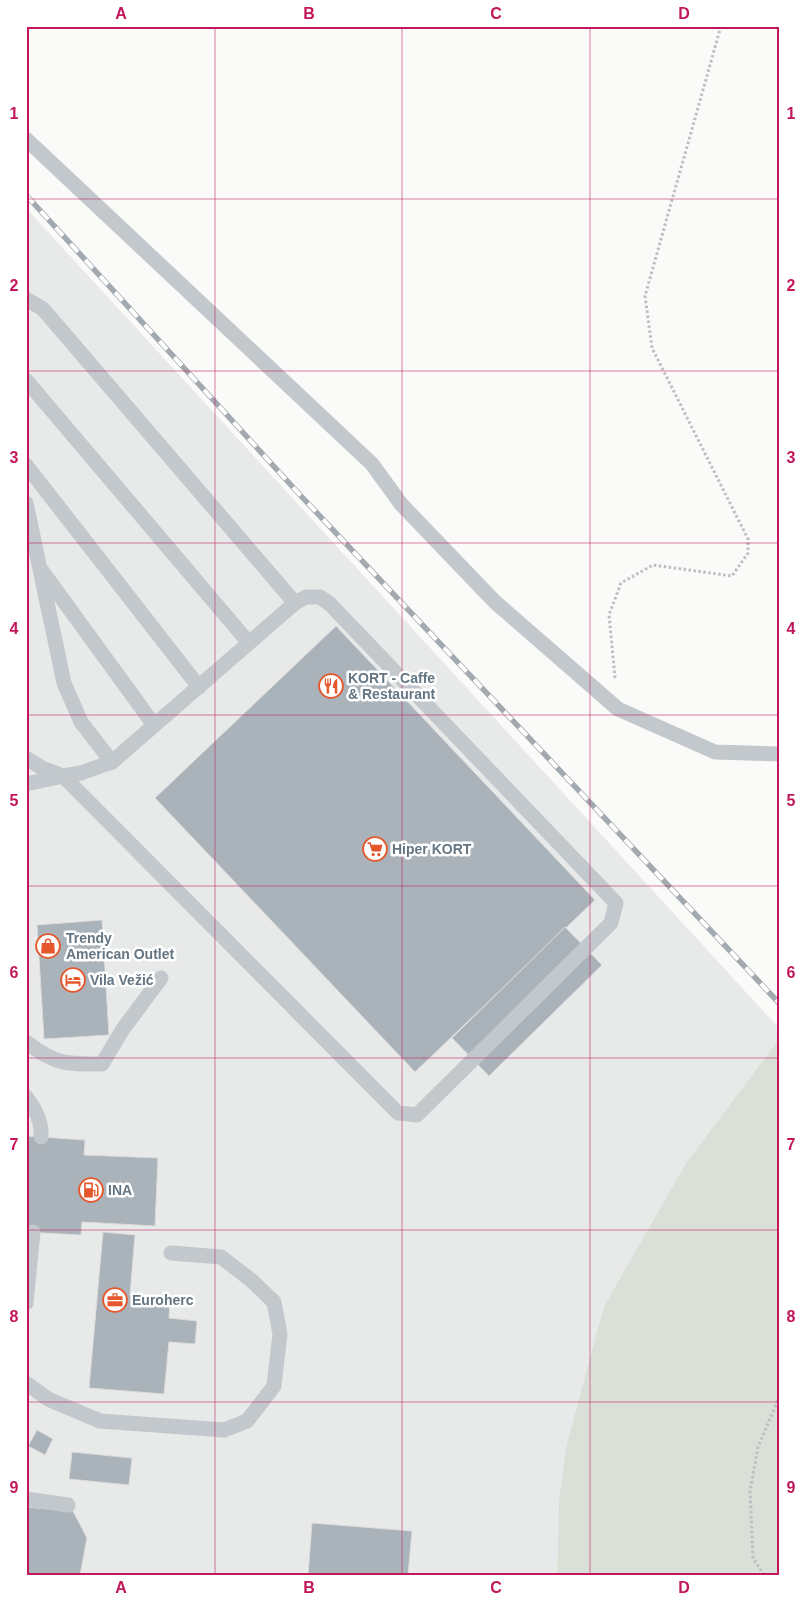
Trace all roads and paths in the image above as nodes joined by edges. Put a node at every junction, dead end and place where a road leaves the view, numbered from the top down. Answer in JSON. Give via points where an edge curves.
{"nodes":[{"id":1,"x":721,"y":26,"type":"edge"},
{"id":2,"x":26,"y":139,"type":"edge"},
{"id":3,"x":26,"y":299,"type":"edge"},
{"id":4,"x":26,"y":380,"type":"edge"},
{"id":5,"x":26,"y":465,"type":"edge"},
{"id":6,"x":26,"y":503,"type":"edge"},
{"id":7,"x":40,"y":567,"type":"junction"},
{"id":8,"x":295,"y":603,"type":"junction"},
{"id":9,"x":249,"y":643,"type":"junction"},
{"id":10,"x":199,"y":686,"type":"junction"},
{"id":11,"x":618,"y":709,"type":"junction"},
{"id":12,"x":154,"y":725,"type":"junction"},
{"id":13,"x":779,"y":754,"type":"edge"},
{"id":14,"x":26,"y":758,"type":"edge"},
{"id":15,"x":112,"y":762,"type":"junction"},
{"id":16,"x":63,"y":776,"type":"junction"},
{"id":17,"x":26,"y":784,"type":"edge"},
{"id":18,"x":161,"y":978,"type":"dead end"},
{"id":19,"x":26,"y":1042,"type":"edge"},
{"id":20,"x":26,"y":1097,"type":"edge"},
{"id":21,"x":41,"y":1137,"type":"dead end"},
{"id":22,"x":33,"y":1232,"type":"dead end"},
{"id":23,"x":171,"y":1253,"type":"dead end"},
{"id":24,"x":26,"y":1303,"type":"edge"},
{"id":25,"x":26,"y":1383,"type":"edge"},
{"id":26,"x":779,"y":1398,"type":"edge"},
{"id":27,"x":26,"y":1499,"type":"edge"},
{"id":28,"x":68,"y":1505,"type":"dead end"},
{"id":29,"x":764,"y":1575,"type":"edge"}],
"edges":[{"from":1,"to":11,"type":"path","via":[[645,296],[652,348],[748,539],[748,553],[732,576],[653,566],[620,583],[609,615]]},
{"from":2,"to":11,"type":"lane","via":[[372,464],[401,504],[495,602]]},
{"from":3,"to":8,"type":"lane","via":[[43,309]]},
{"from":4,"to":9,"type":"lane"},
{"from":5,"to":10,"type":"lane"},
{"from":6,"to":7,"type":"lane"},
{"from":7,"to":12,"type":"lane"},
{"from":7,"to":15,"type":"lane","via":[[64,683],[82,722]]},
{"from":8,"to":9,"type":"lane"},
{"from":8,"to":16,"type":"lane","via":[[306,597],[320,597],[330,604],[616,903],[611,923],[417,1115],[398,1114]]},
{"from":9,"to":10,"type":"lane"},
{"from":10,"to":12,"type":"lane"},
{"from":11,"to":13,"type":"lane","via":[[715,752]]},
{"from":12,"to":15,"type":"lane"},
{"from":14,"to":16,"type":"lane"},
{"from":15,"to":16,"type":"lane"},
{"from":16,"to":17,"type":"lane"},
{"from":18,"to":19,"type":"lane","via":[[102,1064],[65,1064],[42,1054]]},
{"from":20,"to":21,"type":"lane","via":[[42,1129]]},
{"from":22,"to":24,"type":"lane"},
{"from":23,"to":25,"type":"lane","via":[[221,1257],[274,1302],[280,1334],[274,1386],[247,1421],[224,1430],[100,1421],[48,1398]]},
{"from":26,"to":29,"type":"path","via":[[758,1447],[750,1491],[753,1558]]},
{"from":27,"to":28,"type":"lane"}]}
